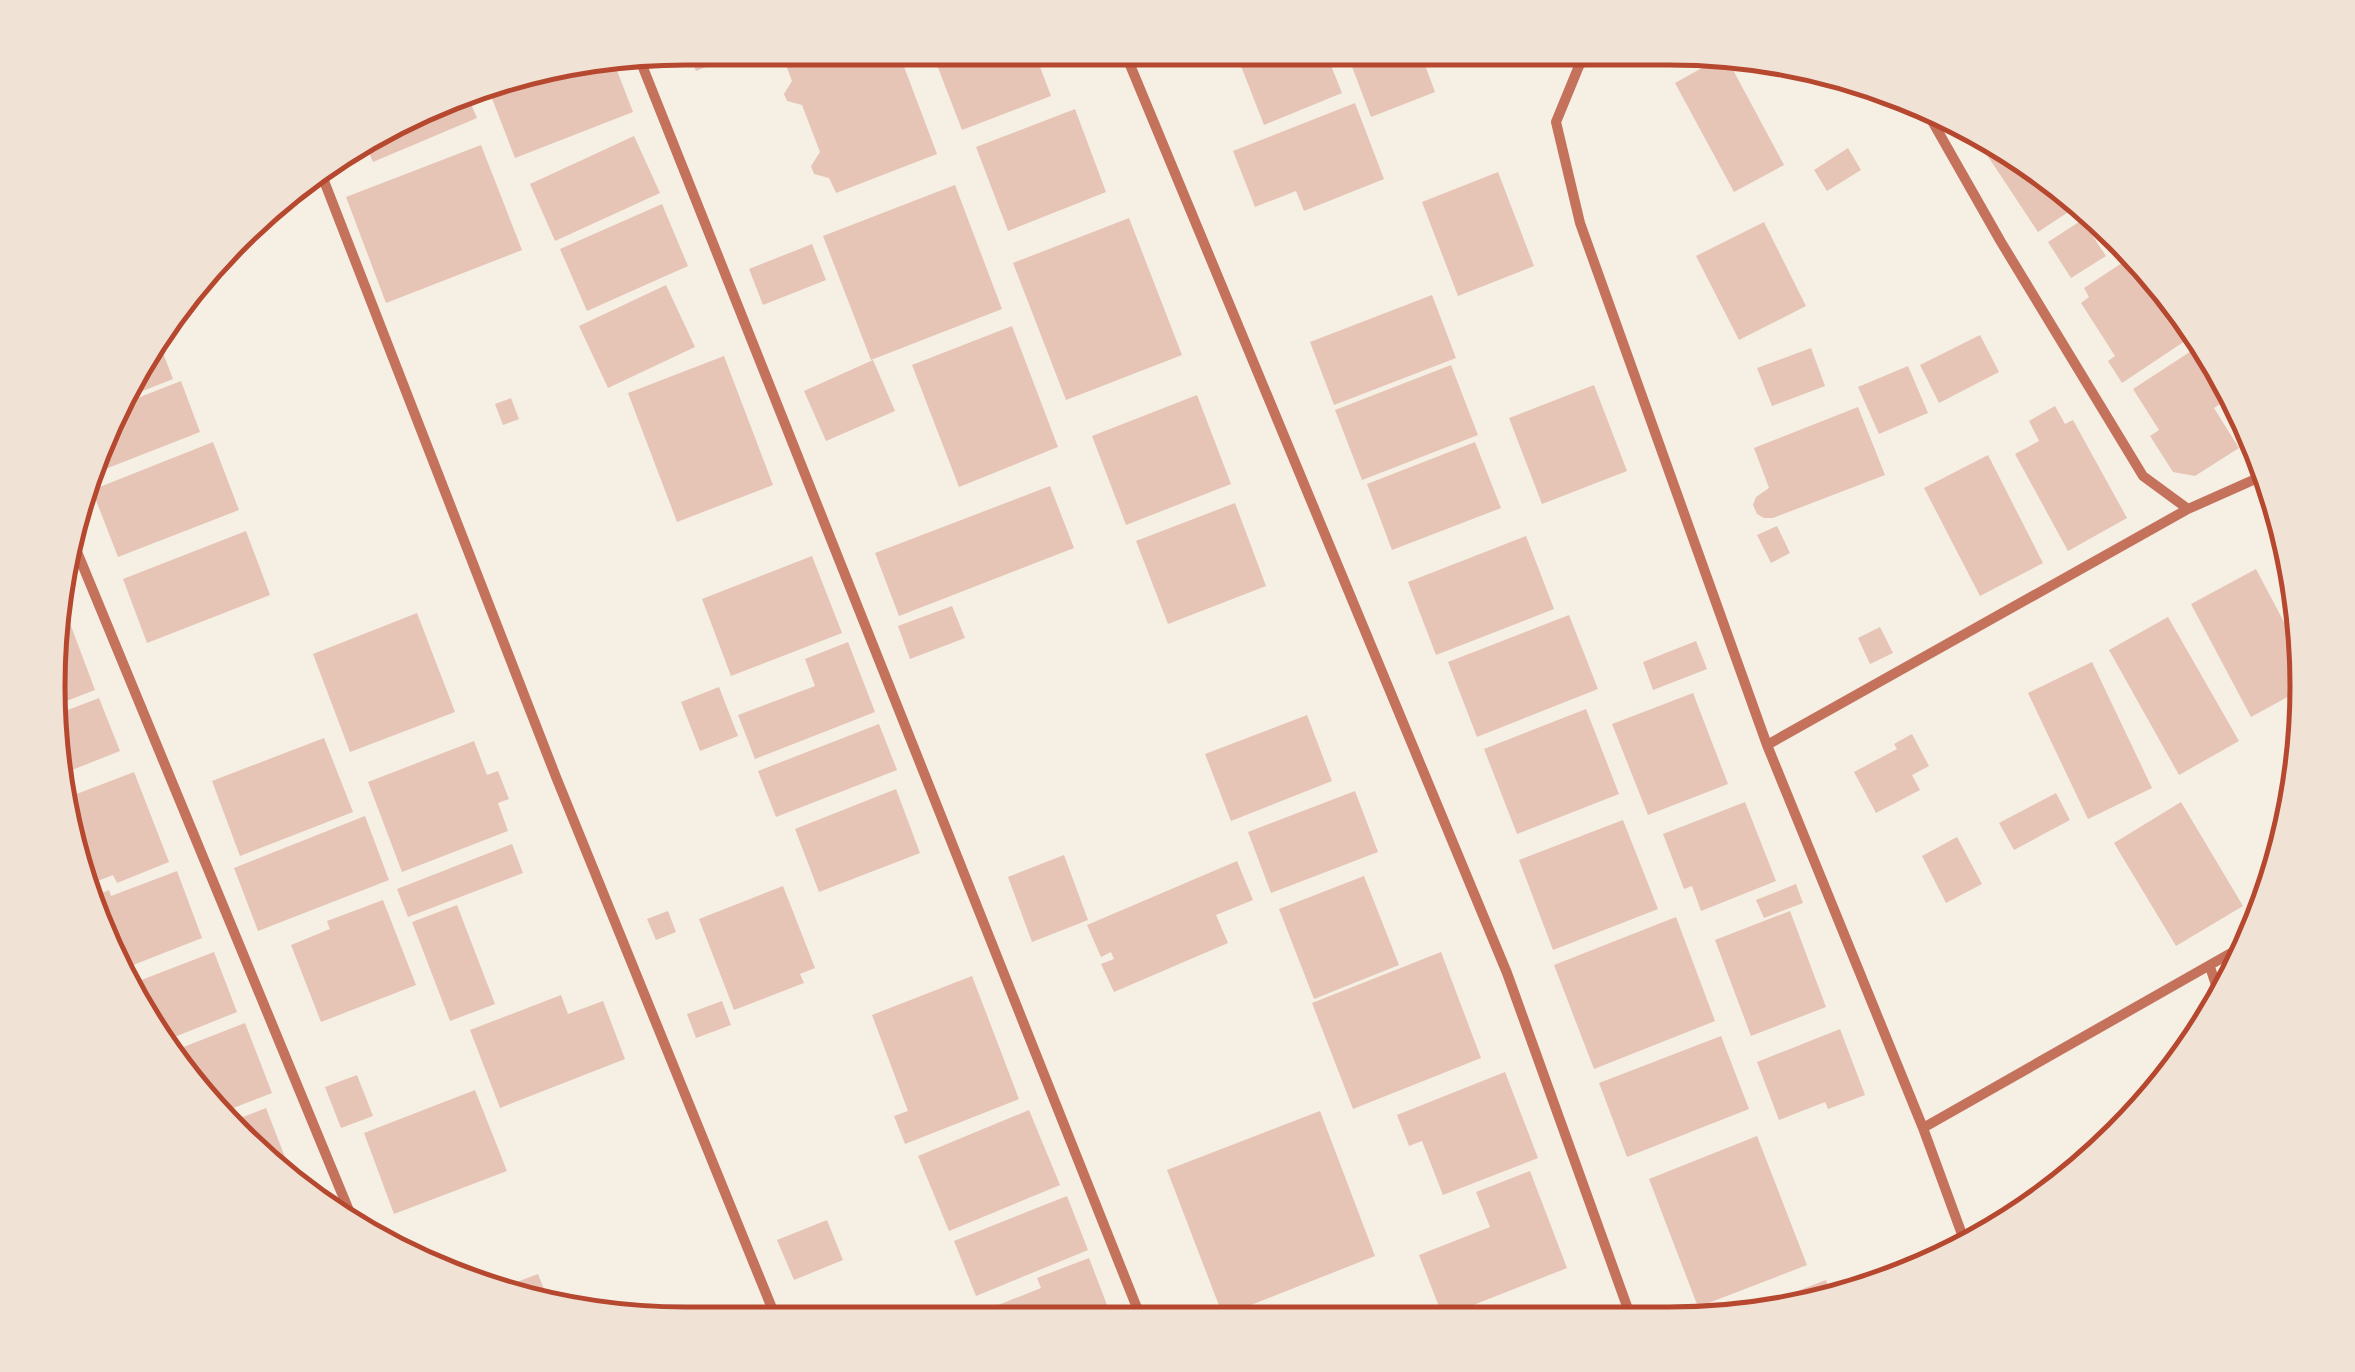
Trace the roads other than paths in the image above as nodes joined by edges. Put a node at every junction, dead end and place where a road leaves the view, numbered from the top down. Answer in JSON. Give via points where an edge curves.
{"nodes":[{"id":1,"x":1130,"y":65,"type":"edge"},
{"id":2,"x":1580,"y":65,"type":"edge"},
{"id":3,"x":642,"y":66,"type":"edge"},
{"id":4,"x":1933,"y":124,"type":"edge"},
{"id":5,"x":324,"y":182,"type":"edge"},
{"id":6,"x":2255,"y":479,"type":"edge"},
{"id":7,"x":2188,"y":508,"type":"junction"},
{"id":8,"x":79,"y":556,"type":"edge"},
{"id":9,"x":1767,"y":745,"type":"junction"},
{"id":10,"x":2229,"y":954,"type":"edge"},
{"id":11,"x":2210,"y":966,"type":"junction"},
{"id":12,"x":2215,"y":981,"type":"edge"},
{"id":13,"x":1923,"y":1128,"type":"junction"},
{"id":14,"x":347,"y":1206,"type":"edge"},
{"id":15,"x":1962,"y":1234,"type":"edge"},
{"id":16,"x":772,"y":1307,"type":"edge"},
{"id":17,"x":1137,"y":1307,"type":"edge"},
{"id":18,"x":1627,"y":1307,"type":"edge"}],
"edges":[{"from":1,"to":18,"type":"street","via":[[1506,973]]},
{"from":2,"to":9,"type":"street","via":[[1556,122],[1580,223]]},
{"from":3,"to":17,"type":"street"},
{"from":4,"to":7,"type":"street","via":[[2143,476]]},
{"from":5,"to":16,"type":"street"},
{"from":6,"to":7,"type":"street"},
{"from":7,"to":9,"type":"street"},
{"from":8,"to":14,"type":"street"},
{"from":9,"to":13,"type":"street"},
{"from":10,"to":11,"type":"street"},
{"from":11,"to":12,"type":"street"},
{"from":11,"to":13,"type":"street"},
{"from":13,"to":15,"type":"street"}]}
